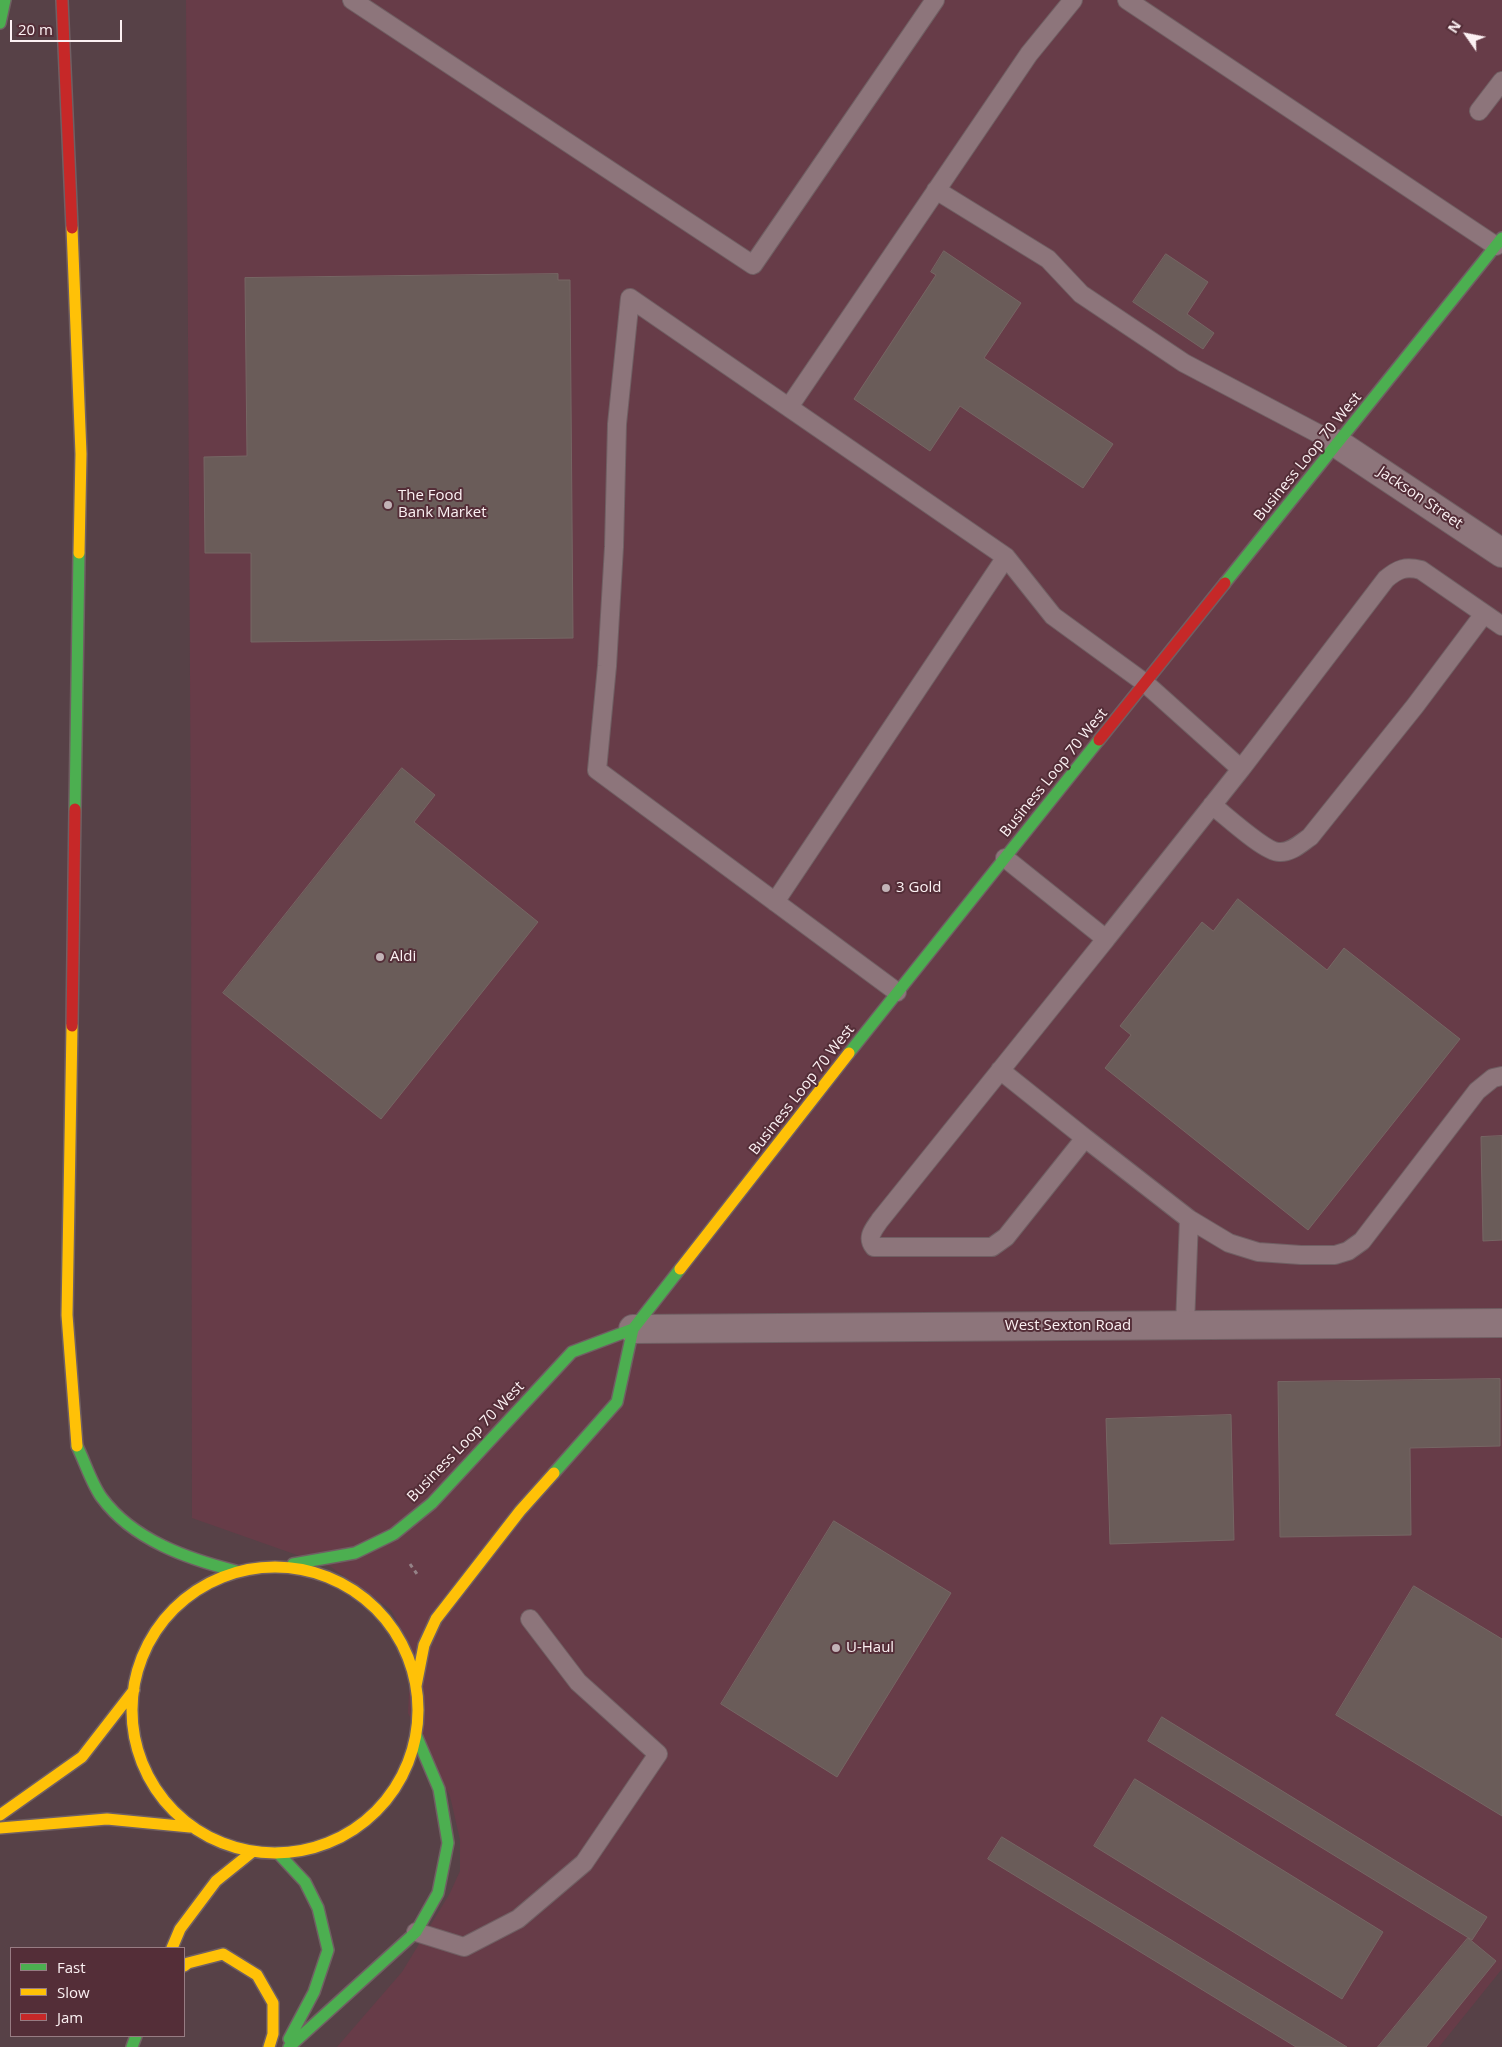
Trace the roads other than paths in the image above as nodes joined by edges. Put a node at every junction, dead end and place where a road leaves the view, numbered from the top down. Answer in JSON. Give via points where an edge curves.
{"nodes":[{"id":1,"x":5,"y":0,"type":"edge"},
{"id":2,"x":62,"y":0,"type":"edge"},
{"id":3,"x":352,"y":0,"type":"edge"},
{"id":4,"x":935,"y":0,"type":"edge"},
{"id":5,"x":1073,"y":0,"type":"edge"},
{"id":6,"x":1128,"y":0,"type":"edge"},
{"id":7,"x":0,"y":23,"type":"edge"},
{"id":8,"x":1502,"y":81,"type":"edge"},
{"id":9,"x":1479,"y":111,"type":"dead end"},
{"id":10,"x":936,"y":190,"type":"junction"},
{"id":11,"x":1499,"y":242,"type":"edge"},
{"id":12,"x":789,"y":407,"type":"junction"},
{"id":13,"x":1338,"y":444,"type":"junction"},
{"id":14,"x":1502,"y":553,"type":"edge"},
{"id":15,"x":1006,"y":557,"type":"junction"},
{"id":16,"x":1484,"y":614,"type":"junction"},
{"id":17,"x":1502,"y":626,"type":"edge"},
{"id":18,"x":1145,"y":683,"type":"junction"},
{"id":19,"x":1241,"y":769,"type":"junction"},
{"id":20,"x":1212,"y":805,"type":"junction"},
{"id":21,"x":1005,"y":858,"type":"junction"},
{"id":22,"x":775,"y":902,"type":"junction"},
{"id":23,"x":1106,"y":939,"type":"junction"},
{"id":24,"x":897,"y":992,"type":"junction"},
{"id":25,"x":1000,"y":1070,"type":"junction"},
{"id":26,"x":1502,"y":1076,"type":"edge"},
{"id":27,"x":1085,"y":1138,"type":"junction"},
{"id":28,"x":1189,"y":1219,"type":"junction"},
{"id":29,"x":1502,"y":1323,"type":"edge"},
{"id":30,"x":1185,"y":1325,"type":"junction"},
{"id":31,"x":633,"y":1329,"type":"junction"},
{"id":32,"x":283,"y":1566,"type":"junction"},
{"id":33,"x":236,"y":1571,"type":"junction"},
{"id":34,"x":530,"y":1619,"type":"dead end"},
{"id":35,"x":416,"y":1686,"type":"junction"},
{"id":36,"x":134,"y":1690,"type":"junction"},
{"id":37,"x":416,"y":1735,"type":"junction"},
{"id":38,"x":0,"y":1815,"type":"edge"},
{"id":39,"x":190,"y":1827,"type":"junction"},
{"id":40,"x":0,"y":1828,"type":"edge"},
{"id":41,"x":252,"y":1852,"type":"junction"},
{"id":42,"x":278,"y":1853,"type":"junction"},
{"id":43,"x":416,"y":1932,"type":"junction"},
{"id":44,"x":172,"y":1947,"type":"edge"},
{"id":45,"x":185,"y":1965,"type":"edge"},
{"id":46,"x":270,"y":2047,"type":"edge"},
{"id":47,"x":284,"y":2047,"type":"edge"},
{"id":48,"x":289,"y":2047,"type":"edge"}],
"edges":[{"from":1,"to":7,"type":"main road"},
{"from":2,"to":33,"type":"main road","via":[[81,454],[67,1315],[77,1445],[102,1498],[131,1527],[201,1562]]},
{"from":3,"to":4,"type":"lane","via":[[753,265]]},
{"from":5,"to":10,"type":"lane","via":[[1029,54]]},
{"from":6,"to":11,"type":"lane"},
{"from":8,"to":9,"type":"lane"},
{"from":10,"to":12,"type":"lane"},
{"from":10,"to":13,"type":"lane","via":[[1048,259],[1081,294],[1184,363]]},
{"from":11,"to":13,"type":"main road","name":"Business Loop 70 West"},
{"from":12,"to":15,"type":"lane"},
{"from":12,"to":22,"type":"lane","via":[[630,298],[618,424],[614,547],[597,770]]},
{"from":13,"to":14,"type":"street","name":"Jackson Street"},
{"from":13,"to":18,"type":"main road","name":"Business Loop 70 West"},
{"from":15,"to":18,"type":"lane","via":[[1053,616]]},
{"from":15,"to":22,"type":"lane"},
{"from":16,"to":17,"type":"lane"},
{"from":16,"to":19,"type":"lane","via":[[1421,570],[1396,570]]},
{"from":16,"to":20,"type":"lane","via":[[1310,837],[1292,849],[1278,852],[1264,846]]},
{"from":18,"to":19,"type":"lane"},
{"from":18,"to":21,"type":"main road","name":"Business Loop 70 West"},
{"from":19,"to":20,"type":"lane"},
{"from":20,"to":23,"type":"lane"},
{"from":21,"to":23,"type":"lane"},
{"from":21,"to":24,"type":"main road","name":"Business Loop 70 West"},
{"from":22,"to":24,"type":"lane"},
{"from":23,"to":25,"type":"lane"},
{"from":24,"to":31,"type":"main road","name":"Business Loop 70 West"},
{"from":25,"to":27,"type":"lane"},
{"from":25,"to":27,"type":"lane","via":[[873,1230],[870,1242],[874,1247],[992,1247],[1006,1237]]},
{"from":26,"to":28,"type":"lane","via":[[1493,1078],[1477,1091],[1378,1222],[1362,1241],[1348,1251],[1335,1255],[1258,1252],[1229,1243]]},
{"from":27,"to":28,"type":"lane"},
{"from":28,"to":30,"type":"lane"},
{"from":29,"to":30,"type":"street","name":"West Sexton Road"},
{"from":30,"to":31,"type":"street","name":"West Sexton Road"},
{"from":31,"to":32,"type":"main road","name":"Business Loop 70 West","via":[[572,1352],[432,1504],[394,1534],[355,1553]]},
{"from":31,"to":35,"type":"main road","name":"Business Loop 70 West","via":[[617,1402],[520,1511],[443,1608],[422,1646]]},
{"from":32,"to":33,"type":"main road","name":"Business Loop 70 West"},
{"from":32,"to":35,"type":"main road","via":[[330,1577],[371,1602],[401,1640]]},
{"from":33,"to":36,"type":"main road","via":[[194,1590],[161,1622],[139,1662]]},
{"from":34,"to":43,"type":"lane","via":[[578,1682],[658,1754],[584,1863],[518,1919],[464,1947]]},
{"from":35,"to":37,"type":"main road"},
{"from":36,"to":38,"type":"main road","via":[[82,1757]]},
{"from":36,"to":39,"type":"main road","via":[[137,1753],[158,1794]]},
{"from":37,"to":42,"type":"main road","via":[[399,1781],[368,1818],[326,1844]]},
{"from":37,"to":43,"type":"main road","via":[[439,1789],[448,1843],[438,1893]]},
{"from":39,"to":40,"type":"main road","via":[[107,1818]]},
{"from":39,"to":41,"type":"main road","via":[[220,1843]]},
{"from":41,"to":42,"type":"main road"},
{"from":41,"to":44,"type":"main road","via":[[216,1882],[180,1929]]},
{"from":42,"to":47,"type":"main road","via":[[305,1882],[318,1908],[328,1950],[314,1992]]},
{"from":43,"to":48,"type":"main road"},
{"from":45,"to":46,"type":"main road","via":[[223,1954],[258,1975],[273,2003]]}]}
